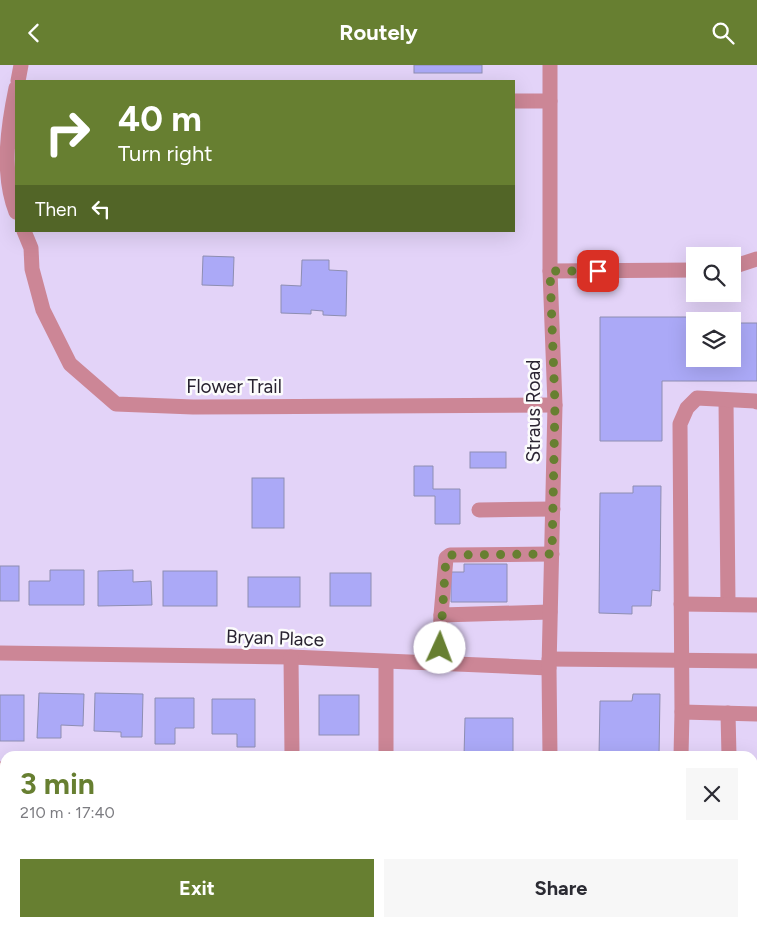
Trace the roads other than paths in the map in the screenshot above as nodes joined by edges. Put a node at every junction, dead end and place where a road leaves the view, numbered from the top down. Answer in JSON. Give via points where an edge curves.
{"nodes":[{"id":1,"x":21,"y":65,"type":"edge"},
{"id":2,"x":550,"y":65,"type":"edge"},
{"id":3,"x":18,"y":80,"type":"edge"},
{"id":4,"x":15,"y":93,"type":"edge"},
{"id":5,"x":515,"y":101,"type":"edge"},
{"id":6,"x":550,"y":101,"type":"junction"},
{"id":7,"x":15,"y":209,"type":"edge"},
{"id":8,"x":24,"y":232,"type":"edge"},
{"id":9,"x":757,"y":259,"type":"edge"},
{"id":10,"x":741,"y":264,"type":"edge"},
{"id":11,"x":686,"y":270,"type":"edge"},
{"id":12,"x":550,"y":271,"type":"junction"},
{"id":13,"x":726,"y":399,"type":"junction"},
{"id":14,"x":757,"y":402,"type":"edge"},
{"id":15,"x":555,"y":405,"type":"junction"},
{"id":16,"x":553,"y":509,"type":"junction"},
{"id":17,"x":479,"y":510,"type":"dead end"},
{"id":18,"x":552,"y":554,"type":"junction"},
{"id":19,"x":681,"y":604,"type":"junction"},
{"id":20,"x":728,"y":604,"type":"junction"},
{"id":21,"x":757,"y":605,"type":"edge"},
{"id":22,"x":550,"y":612,"type":"junction"},
{"id":23,"x":441,"y":615,"type":"junction"},
{"id":24,"x":0,"y":653,"type":"edge"},
{"id":25,"x":291,"y":657,"type":"junction"},
{"id":26,"x":681,"y":660,"type":"junction"},
{"id":27,"x":757,"y":661,"type":"edge"},
{"id":28,"x":386,"y":662,"type":"junction"},
{"id":29,"x":439,"y":664,"type":"junction"},
{"id":30,"x":549,"y":664,"type":"junction"},
{"id":31,"x":682,"y":712,"type":"junction"},
{"id":32,"x":728,"y":713,"type":"junction"},
{"id":33,"x":757,"y":714,"type":"edge"},
{"id":34,"x":292,"y":751,"type":"edge"},
{"id":35,"x":386,"y":751,"type":"edge"},
{"id":36,"x":550,"y":751,"type":"edge"},
{"id":37,"x":681,"y":751,"type":"edge"},
{"id":38,"x":729,"y":751,"type":"edge"}],
"edges":[{"from":1,"to":3,"type":"street"},
{"from":2,"to":6,"type":"street","name":"Straus Road"},
{"from":4,"to":7,"type":"street","via":[[7,166],[8,185]]},
{"from":5,"to":6,"type":"street"},
{"from":6,"to":12,"type":"street","name":"Straus Road"},
{"from":8,"to":15,"type":"street","name":"Flower Trail","via":[[31,248],[32,269],[43,310],[70,364],[116,404],[192,407]]},
{"from":9,"to":10,"type":"street"},
{"from":11,"to":12,"type":"street"},
{"from":12,"to":15,"type":"street","name":"Straus Road"},
{"from":13,"to":14,"type":"street"},
{"from":13,"to":19,"type":"street","via":[[698,398],[687,408],[680,424]]},
{"from":13,"to":20,"type":"street"},
{"from":15,"to":16,"type":"street","name":"Straus Road"},
{"from":16,"to":17,"type":"street"},
{"from":16,"to":18,"type":"street","name":"Straus Road"},
{"from":18,"to":22,"type":"street","name":"Straus Road"},
{"from":18,"to":23,"type":"street","via":[[450,555],[446,558]]},
{"from":19,"to":20,"type":"street"},
{"from":19,"to":26,"type":"street"},
{"from":20,"to":21,"type":"street"},
{"from":22,"to":23,"type":"street"},
{"from":22,"to":30,"type":"street","name":"Straus Road"},
{"from":23,"to":29,"type":"street"},
{"from":24,"to":25,"type":"street","name":"Bryan Place"},
{"from":25,"to":28,"type":"street","name":"Bryan Place"},
{"from":25,"to":34,"type":"street"},
{"from":26,"to":27,"type":"street","name":"Bryan Place"},
{"from":26,"to":30,"type":"street","name":"Bryan Place"},
{"from":26,"to":31,"type":"street"},
{"from":28,"to":29,"type":"street","name":"Bryan Place"},
{"from":28,"to":35,"type":"street"},
{"from":29,"to":30,"type":"street","name":"Bryan Place"},
{"from":30,"to":36,"type":"street","name":"Straus Road"},
{"from":31,"to":32,"type":"street"},
{"from":31,"to":37,"type":"street"},
{"from":32,"to":33,"type":"street"},
{"from":32,"to":38,"type":"street"}]}
